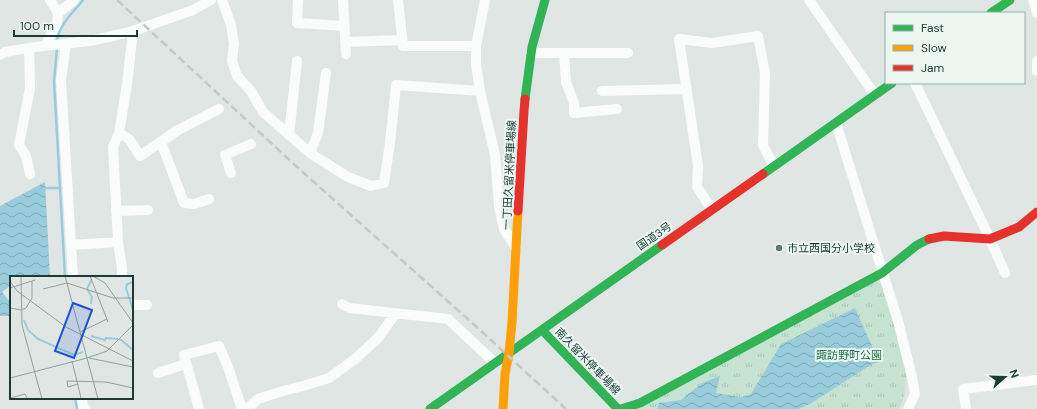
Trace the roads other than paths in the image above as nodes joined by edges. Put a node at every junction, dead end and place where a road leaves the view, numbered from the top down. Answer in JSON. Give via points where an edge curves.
{"nodes":[{"id":1,"x":50,"y":0,"type":"edge"},
{"id":2,"x":74,"y":0,"type":"edge"},
{"id":3,"x":211,"y":0,"type":"edge"},
{"id":4,"x":222,"y":0,"type":"edge"},
{"id":5,"x":298,"y":0,"type":"edge"},
{"id":6,"x":343,"y":0,"type":"edge"},
{"id":7,"x":398,"y":0,"type":"edge"},
{"id":8,"x":485,"y":0,"type":"edge"},
{"id":9,"x":545,"y":0,"type":"edge"},
{"id":10,"x":809,"y":0,"type":"edge"},
{"id":11,"x":1010,"y":0,"type":"edge"},
{"id":12,"x":1033,"y":0,"type":"edge"},
{"id":13,"x":992,"y":12,"type":"edge"},
{"id":14,"x":58,"y":13,"type":"junction"},
{"id":15,"x":1037,"y":13,"type":"edge"},
{"id":16,"x":344,"y":26,"type":"junction"},
{"id":17,"x":133,"y":31,"type":"junction"},
{"id":18,"x":402,"y":40,"type":"junction"},
{"id":19,"x":345,"y":42,"type":"junction"},
{"id":20,"x":66,"y":44,"type":"junction"},
{"id":21,"x":45,"y":46,"type":"junction"},
{"id":22,"x":476,"y":46,"type":"junction"},
{"id":23,"x":30,"y":48,"type":"junction"},
{"id":24,"x":531,"y":53,"type":"junction"},
{"id":25,"x":564,"y":53,"type":"junction"},
{"id":26,"x":628,"y":53,"type":"dead end"},
{"id":27,"x":0,"y":54,"type":"edge"},
{"id":28,"x":346,"y":54,"type":"dead end"},
{"id":29,"x":297,"y":61,"type":"dead end"},
{"id":30,"x":1037,"y":61,"type":"edge"},
{"id":31,"x":1037,"y":71,"type":"edge"},
{"id":32,"x":326,"y":73,"type":"dead end"},
{"id":33,"x":891,"y":84,"type":"edge"},
{"id":34,"x":915,"y":84,"type":"edge"},
{"id":35,"x":687,"y":89,"type":"junction"},
{"id":36,"x":480,"y":91,"type":"junction"},
{"id":37,"x":602,"y":91,"type":"dead end"},
{"id":38,"x":875,"y":95,"type":"junction"},
{"id":39,"x":219,"y":109,"type":"dead end"},
{"id":40,"x":617,"y":109,"type":"dead end"},
{"id":41,"x":836,"y":123,"type":"junction"},
{"id":42,"x":119,"y":133,"type":"junction"},
{"id":43,"x":289,"y":135,"type":"junction"},
{"id":44,"x":161,"y":142,"type":"junction"},
{"id":45,"x":252,"y":144,"type":"dead end"},
{"id":46,"x":310,"y":154,"type":"junction"},
{"id":47,"x":774,"y":167,"type":"junction"},
{"id":48,"x":231,"y":173,"type":"dead end"},
{"id":49,"x":30,"y":174,"type":"dead end"},
{"id":50,"x":209,"y":199,"type":"dead end"},
{"id":51,"x":148,"y":210,"type":"dead end"},
{"id":52,"x":712,"y":210,"type":"junction"},
{"id":53,"x":116,"y":211,"type":"junction"},
{"id":54,"x":1037,"y":212,"type":"edge"},
{"id":55,"x":990,"y":239,"type":"junction"},
{"id":56,"x":118,"y":242,"type":"junction"},
{"id":57,"x":71,"y":245,"type":"junction"},
{"id":58,"x":516,"y":248,"type":"junction"},
{"id":59,"x":882,"y":273,"type":"junction"},
{"id":60,"x":1005,"y":274,"type":"dead end"},
{"id":61,"x":73,"y":276,"type":"edge"},
{"id":62,"x":122,"y":276,"type":"edge"},
{"id":63,"x":342,"y":304,"type":"dead end"},
{"id":64,"x":133,"y":305,"type":"edge"},
{"id":65,"x":147,"y":305,"type":"dead end"},
{"id":66,"x":395,"y":314,"type":"junction"},
{"id":67,"x":542,"y":330,"type":"junction"},
{"id":68,"x":509,"y":353,"type":"junction"},
{"id":69,"x":495,"y":363,"type":"junction"},
{"id":70,"x":186,"y":364,"type":"junction"},
{"id":71,"x":158,"y":373,"type":"dead end"},
{"id":72,"x":1037,"y":380,"type":"edge"},
{"id":73,"x":82,"y":399,"type":"edge"},
{"id":74,"x":85,"y":409,"type":"edge"},
{"id":75,"x":199,"y":409,"type":"edge"},
{"id":76,"x":242,"y":409,"type":"edge"},
{"id":77,"x":247,"y":409,"type":"edge"},
{"id":78,"x":430,"y":409,"type":"edge"},
{"id":79,"x":503,"y":409,"type":"edge"},
{"id":80,"x":618,"y":409,"type":"edge"},
{"id":81,"x":621,"y":409,"type":"edge"},
{"id":82,"x":908,"y":409,"type":"edge"},
{"id":83,"x":966,"y":409,"type":"edge"}],
"edges":[{"from":1,"to":14,"type":"street"},
{"from":2,"to":14,"type":"street"},
{"from":3,"to":17,"type":"street","via":[[193,10]]},
{"from":4,"to":43,"type":"street","via":[[231,25],[234,44],[232,61],[237,76],[251,91],[263,112]]},
{"from":5,"to":16,"type":"street","via":[[296,23]]},
{"from":6,"to":16,"type":"street"},
{"from":7,"to":18,"type":"street"},
{"from":8,"to":22,"type":"street"},
{"from":9,"to":24,"type":"main road","name":"一丁田久留米停車場線"},
{"from":10,"to":38,"type":"street"},
{"from":11,"to":13,"type":"main road"},
{"from":12,"to":15,"type":"street"},
{"from":14,"to":21,"type":"street","via":[[57,23]]},
{"from":16,"to":19,"type":"street"},
{"from":17,"to":20,"type":"street"},
{"from":17,"to":42,"type":"street"},
{"from":18,"to":19,"type":"street"},
{"from":18,"to":22,"type":"street","via":[[403,46]]},
{"from":19,"to":28,"type":"street"},
{"from":20,"to":21,"type":"street"},
{"from":20,"to":57,"type":"street","via":[[61,80]]},
{"from":21,"to":23,"type":"street"},
{"from":22,"to":36,"type":"street"},
{"from":23,"to":27,"type":"street"},
{"from":23,"to":49,"type":"street","via":[[30,88],[19,145],[26,156]]},
{"from":24,"to":25,"type":"street"},
{"from":24,"to":58,"type":"main road","name":"一丁田久留米停車場線","via":[[524,111]]},
{"from":25,"to":26,"type":"street"},
{"from":25,"to":40,"type":"street","via":[[566,82],[574,103],[574,113]]},
{"from":29,"to":43,"type":"street"},
{"from":30,"to":31,"type":"street"},
{"from":32,"to":46,"type":"street","via":[[318,133]]},
{"from":33,"to":38,"type":"main road","name":"国道3号"},
{"from":34,"to":55,"type":"street"},
{"from":35,"to":37,"type":"street"},
{"from":35,"to":47,"type":"street","via":[[679,39],[712,43],[758,36],[765,73],[763,145]]},
{"from":35,"to":52,"type":"street","via":[[698,166],[696,187]]},
{"from":36,"to":46,"type":"street","via":[[396,85],[384,183],[371,186],[348,177]]},
{"from":36,"to":58,"type":"street","via":[[495,155],[499,207],[504,229]]},
{"from":38,"to":41,"type":"main road","name":"国道3号"},
{"from":39,"to":44,"type":"street","via":[[178,130]]},
{"from":41,"to":47,"type":"main road","name":"国道3号"},
{"from":41,"to":59,"type":"street"},
{"from":42,"to":44,"type":"street","via":[[129,139],[140,156]]},
{"from":42,"to":53,"type":"street","via":[[113,147]]},
{"from":43,"to":46,"type":"street"},
{"from":44,"to":50,"type":"street","via":[[184,203],[194,204]]},
{"from":45,"to":48,"type":"street","via":[[225,155]]},
{"from":47,"to":52,"type":"main road","name":"国道3号"},
{"from":51,"to":53,"type":"street"},
{"from":52,"to":67,"type":"main road","name":"国道3号"},
{"from":53,"to":56,"type":"street"},
{"from":54,"to":55,"type":"main road","via":[[1019,227]]},
{"from":55,"to":59,"type":"main road","via":[[944,236],[929,239],[917,245]]},
{"from":55,"to":60,"type":"street"},
{"from":56,"to":57,"type":"street"},
{"from":56,"to":62,"type":"street"},
{"from":57,"to":61,"type":"street"},
{"from":58,"to":68,"type":"main road","name":"一丁田久留米停車場線"},
{"from":59,"to":81,"type":"main road","via":[[640,403]]},
{"from":59,"to":82,"type":"street","via":[[898,321],[912,377],[914,394]]},
{"from":63,"to":66,"type":"street","via":[[349,308]]},
{"from":64,"to":65,"type":"street"},
{"from":66,"to":69,"type":"street","via":[[448,319]]},
{"from":66,"to":77,"type":"street","via":[[378,338],[329,378],[258,399]]},
{"from":67,"to":68,"type":"main road","name":"国道3号"},
{"from":67,"to":80,"type":"main road","name":"南久留米停車場線"},
{"from":68,"to":69,"type":"main road","name":"国道3号"},
{"from":68,"to":79,"type":"main road","name":"一丁田久留米停車場線"},
{"from":69,"to":78,"type":"main road","name":"国道3号"},
{"from":70,"to":71,"type":"street"},
{"from":70,"to":75,"type":"street"},
{"from":70,"to":76,"type":"street","via":[[184,354],[219,346]]},
{"from":72,"to":83,"type":"street","via":[[963,389]]},
{"from":73,"to":74,"type":"street"}]}
